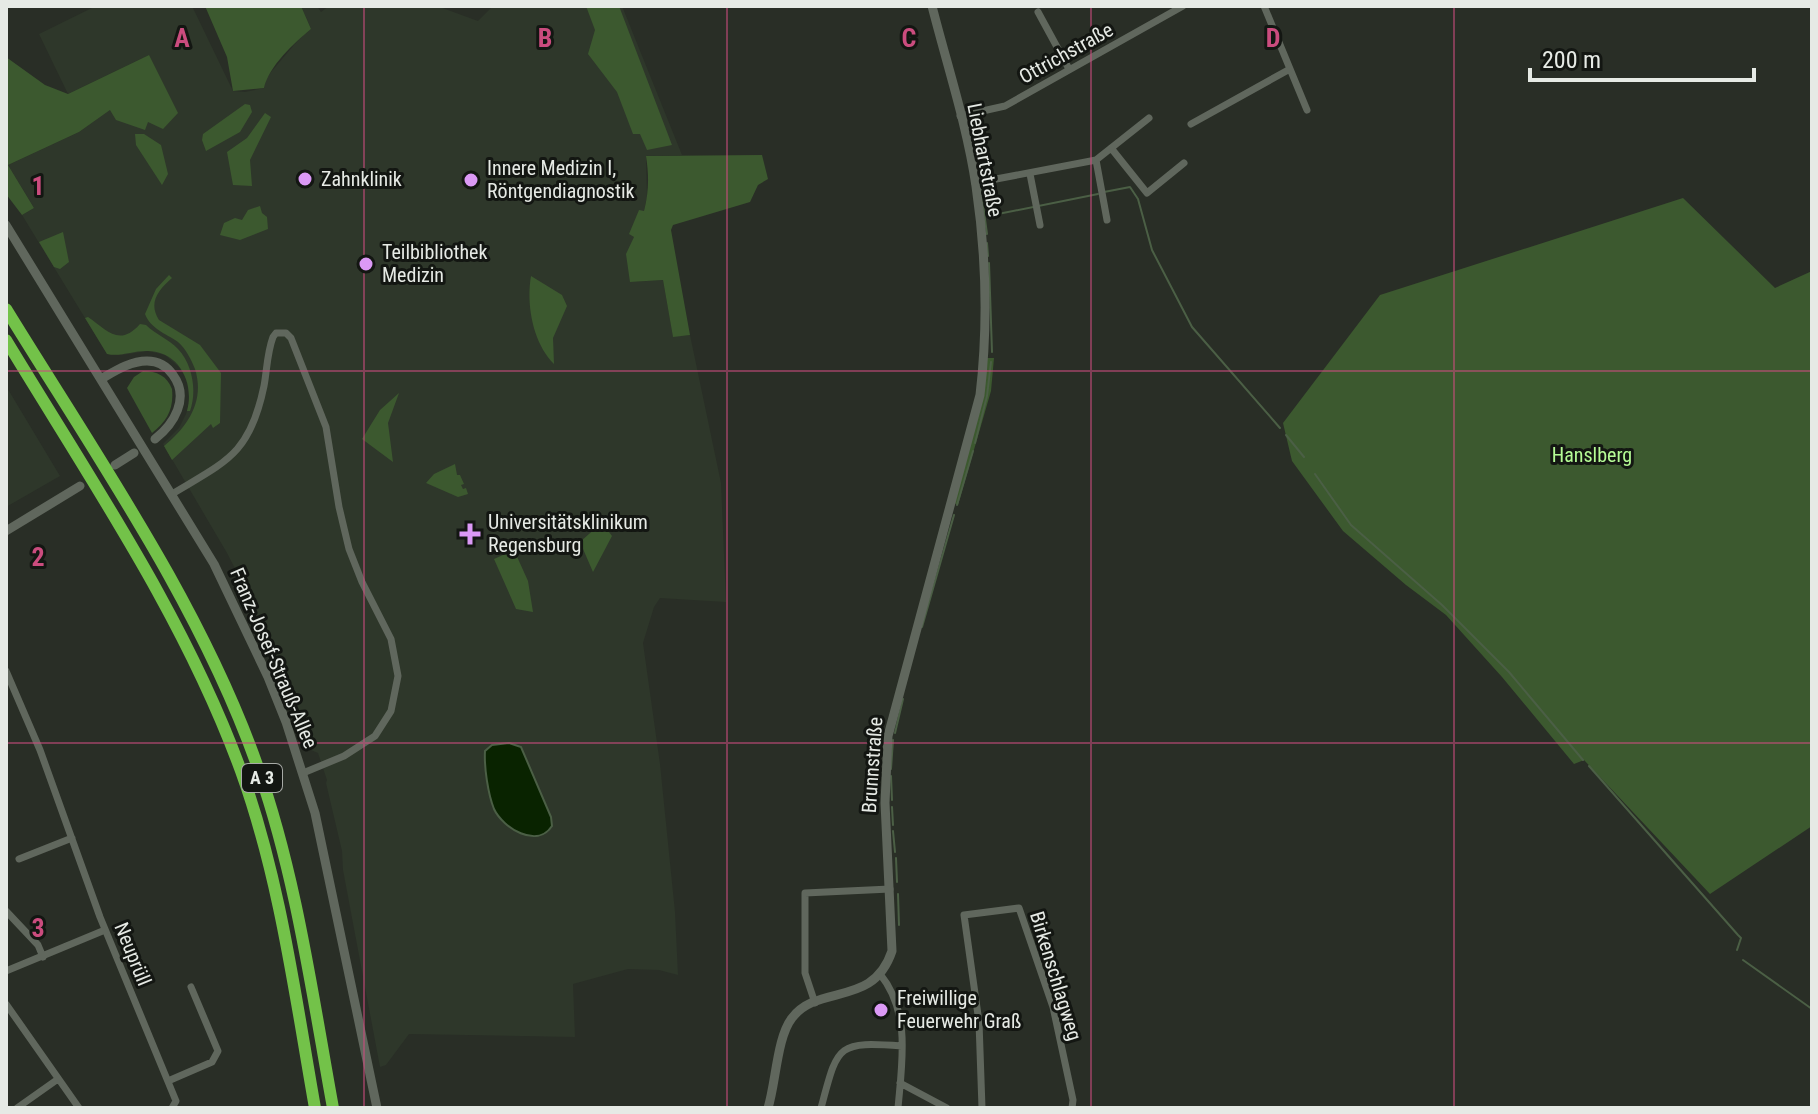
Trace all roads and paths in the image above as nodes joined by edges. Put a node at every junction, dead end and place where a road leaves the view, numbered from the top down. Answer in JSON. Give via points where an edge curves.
{"nodes":[{"id":1,"x":932,"y":6,"type":"edge"},
{"id":2,"x":1183,"y":6,"type":"edge"},
{"id":3,"x":1264,"y":6,"type":"edge"},
{"id":4,"x":1038,"y":12,"type":"dead end"},
{"id":5,"x":1069,"y":69,"type":"junction"},
{"id":6,"x":1290,"y":69,"type":"junction"},
{"id":7,"x":1307,"y":110,"type":"dead end"},
{"id":8,"x":960,"y":116,"type":"junction"},
{"id":9,"x":1149,"y":118,"type":"dead end"},
{"id":10,"x":1191,"y":124,"type":"dead end"},
{"id":11,"x":1111,"y":148,"type":"junction"},
{"id":12,"x":1096,"y":160,"type":"junction"},
{"id":13,"x":1184,"y":163,"type":"dead end"},
{"id":14,"x":1030,"y":174,"type":"junction"},
{"id":15,"x":979,"y":183,"type":"junction"},
{"id":16,"x":1107,"y":220,"type":"dead end"},
{"id":17,"x":6,"y":225,"type":"edge"},
{"id":18,"x":1040,"y":225,"type":"dead end"},
{"id":19,"x":6,"y":309,"type":"edge"},
{"id":20,"x":984,"y":324,"type":"joint"},
{"id":21,"x":6,"y":340,"type":"edge"},
{"id":22,"x":101,"y":379,"type":"junction"},
{"id":23,"x":155,"y":439,"type":"dead end"},
{"id":24,"x":134,"y":453,"type":"dead end"},
{"id":25,"x":115,"y":465,"type":"dead end"},
{"id":26,"x":80,"y":486,"type":"dead end"},
{"id":27,"x":172,"y":494,"type":"junction"},
{"id":28,"x":6,"y":531,"type":"edge"},
{"id":29,"x":6,"y":671,"type":"edge"},
{"id":30,"x":14,"y":691,"type":"junction"},
{"id":31,"x":6,"y":695,"type":"edge"},
{"id":32,"x":303,"y":773,"type":"junction"},
{"id":33,"x":72,"y":838,"type":"junction"},
{"id":34,"x":19,"y":859,"type":"dead end"},
{"id":35,"x":890,"y":889,"type":"junction"},
{"id":36,"x":6,"y":911,"type":"edge"},
{"id":37,"x":105,"y":930,"type":"junction"},
{"id":38,"x":43,"y":957,"type":"junction"},
{"id":39,"x":6,"y":971,"type":"edge"},
{"id":40,"x":880,"y":974,"type":"junction"},
{"id":41,"x":191,"y":987,"type":"dead end"},
{"id":42,"x":815,"y":1003,"type":"junction"},
{"id":43,"x":6,"y":1004,"type":"edge"},
{"id":44,"x":902,"y":1046,"type":"junction"},
{"id":45,"x":58,"y":1079,"type":"junction"},
{"id":46,"x":168,"y":1081,"type":"junction"},
{"id":47,"x":900,"y":1083,"type":"junction"},
{"id":48,"x":174,"y":1104,"type":"edge"},
{"id":49,"x":77,"y":1107,"type":"edge"},
{"id":50,"x":17,"y":1108,"type":"edge"},
{"id":51,"x":315,"y":1108,"type":"edge"},
{"id":52,"x":333,"y":1108,"type":"edge"},
{"id":53,"x":377,"y":1108,"type":"edge"},
{"id":54,"x":768,"y":1108,"type":"edge"},
{"id":55,"x":821,"y":1108,"type":"edge"},
{"id":56,"x":898,"y":1108,"type":"edge"},
{"id":57,"x":947,"y":1108,"type":"edge"},
{"id":58,"x":982,"y":1108,"type":"edge"},
{"id":59,"x":1072,"y":1108,"type":"edge"}],
"edges":[{"from":1,"to":8,"type":"street","name":"Liebhartstraße"},
{"from":2,"to":5,"type":"street","name":"Ottrichstraße"},
{"from":3,"to":6,"type":"street"},
{"from":4,"to":5,"type":"street"},
{"from":5,"to":8,"type":"street","name":"Ottrichstraße","via":[[1005,106]]},
{"from":6,"to":7,"type":"street"},
{"from":6,"to":10,"type":"street"},
{"from":8,"to":15,"type":"street","name":"Liebhartstraße"},
{"from":9,"to":11,"type":"street"},
{"from":11,"to":12,"type":"street"},
{"from":11,"to":13,"type":"street","via":[[1147,193]]},
{"from":12,"to":14,"type":"street"},
{"from":12,"to":16,"type":"street"},
{"from":14,"to":15,"type":"street"},
{"from":14,"to":18,"type":"street"},
{"from":15,"to":20,"type":"street","name":"Liebhartstraße"},
{"from":17,"to":22,"type":"street","name":"Franz-Josef-Strauß-Allee"},
{"from":19,"to":52,"type":"highway","number":"A 3","via":[[169,578],[245,732],[289,875]]},
{"from":20,"to":35,"type":"street","name":"Brunnstraße","via":[[980,395],[889,730],[885,803]]},
{"from":21,"to":51,"type":"highway","number":"A 3","via":[[172,617],[230,741],[272,879]]},
{"from":22,"to":23,"type":"street","via":[[142,361],[168,369],[177,381],[180,402],[173,420]]},
{"from":22,"to":27,"type":"street","name":"Franz-Josef-Strauß-Allee"},
{"from":24,"to":25,"type":"street"},
{"from":26,"to":28,"type":"street"},
{"from":27,"to":32,"type":"street","name":"Franz-Josef-Strauß-Allee","via":[[245,626]]},
{"from":27,"to":32,"type":"street","via":[[213,472],[242,445],[259,409],[273,337],[286,333],[322,412],[349,549],[391,639],[398,676],[391,711],[375,736]]},
{"from":29,"to":30,"type":"street","name":"Neuprüll"},
{"from":30,"to":31,"type":"street"},
{"from":30,"to":33,"type":"street","name":"Neuprüll"},
{"from":32,"to":53,"type":"street","name":"Franz-Josef-Strauß-Allee"},
{"from":33,"to":34,"type":"street"},
{"from":33,"to":37,"type":"street","name":"Neuprüll"},
{"from":35,"to":40,"type":"street","name":"Brunnstraße","via":[[893,941]]},
{"from":35,"to":42,"type":"street","via":[[805,893],[805,973]]},
{"from":36,"to":38,"type":"street"},
{"from":37,"to":38,"type":"street"},
{"from":37,"to":46,"type":"street","name":"Neuprüll"},
{"from":38,"to":39,"type":"street"},
{"from":40,"to":42,"type":"street","via":[[861,988]]},
{"from":40,"to":44,"type":"street","via":[[894,993]]},
{"from":41,"to":46,"type":"street","via":[[218,1051],[212,1062]]},
{"from":42,"to":54,"type":"street","via":[[796,1013],[785,1029]]},
{"from":43,"to":45,"type":"street"},
{"from":44,"to":47,"type":"street"},
{"from":44,"to":55,"type":"street","via":[[850,1046],[835,1062]]},
{"from":45,"to":49,"type":"street"},
{"from":45,"to":50,"type":"street"},
{"from":46,"to":48,"type":"street","name":"Neuprüll"},
{"from":47,"to":56,"type":"street"},
{"from":47,"to":57,"type":"street"},
{"from":58,"to":59,"type":"street","name":"Birkenschlagweg","via":[[979,1022],[964,915],[1019,908],[1053,1007]]}]}
